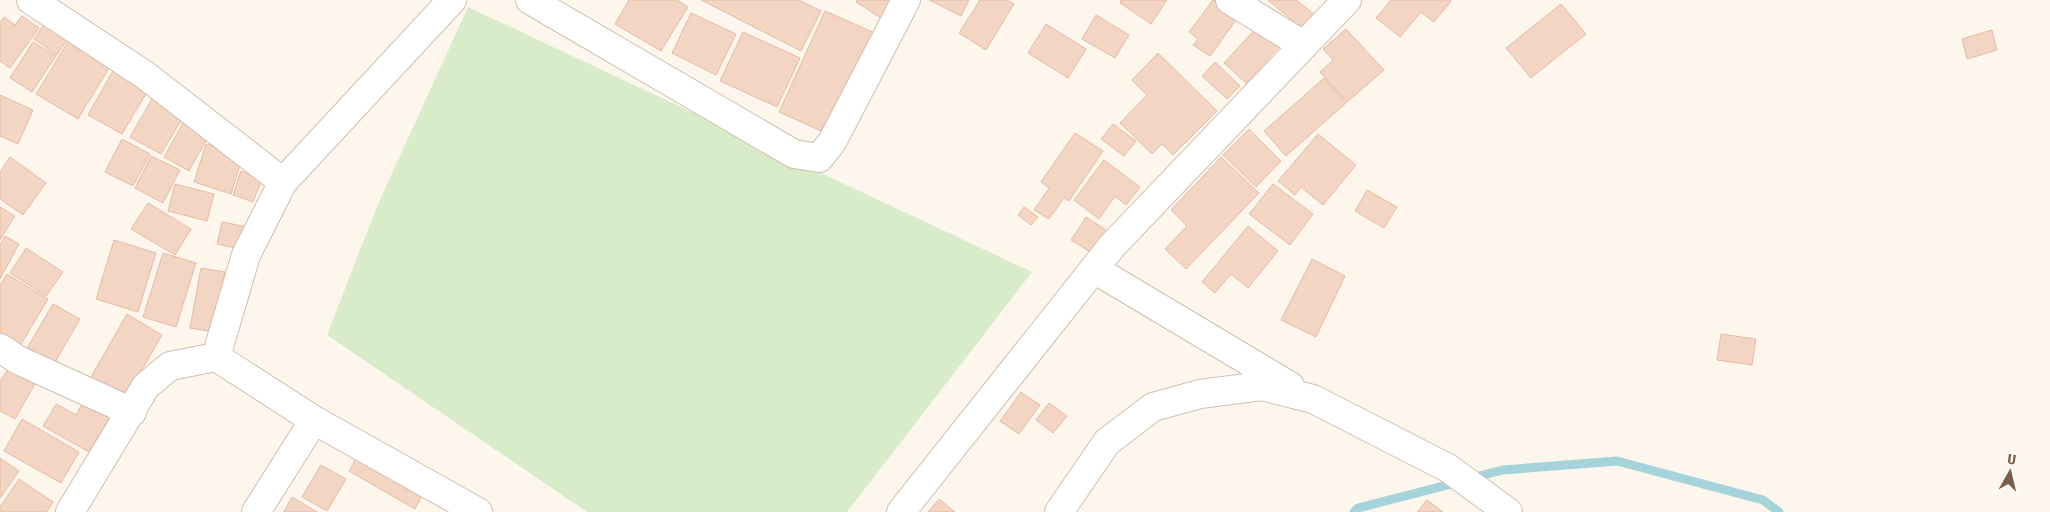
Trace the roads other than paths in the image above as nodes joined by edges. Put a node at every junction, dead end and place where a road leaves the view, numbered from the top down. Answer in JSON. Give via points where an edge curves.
{"nodes":[{"id":1,"x":31,"y":0,"type":"edge"},
{"id":2,"x":452,"y":0,"type":"edge"},
{"id":3,"x":530,"y":0,"type":"edge"},
{"id":4,"x":906,"y":0,"type":"edge"},
{"id":5,"x":1230,"y":0,"type":"edge"},
{"id":6,"x":1347,"y":0,"type":"edge"},
{"id":7,"x":1303,"y":45,"type":"junction"},
{"id":8,"x":284,"y":182,"type":"junction"},
{"id":9,"x":1094,"y":269,"type":"junction"},
{"id":10,"x":0,"y":348,"type":"edge"},
{"id":11,"x":216,"y":357,"type":"junction"},
{"id":12,"x":1313,"y":399,"type":"junction"},
{"id":13,"x":132,"y":412,"type":"junction"},
{"id":14,"x":314,"y":420,"type":"junction"},
{"id":15,"x":442,"y":503,"type":"edge"},
{"id":16,"x":1499,"y":506,"type":"edge"},
{"id":17,"x":70,"y":512,"type":"edge"},
{"id":18,"x":256,"y":512,"type":"edge"},
{"id":19,"x":478,"y":512,"type":"edge"},
{"id":20,"x":901,"y":512,"type":"edge"},
{"id":21,"x":1059,"y":512,"type":"edge"}],
"edges":[{"from":1,"to":8,"type":"street","via":[[145,75]]},
{"from":2,"to":8,"type":"street"},
{"from":3,"to":4,"type":"street","via":[[794,154],[819,158],[832,142]]},
{"from":5,"to":7,"type":"street"},
{"from":6,"to":7,"type":"street"},
{"from":7,"to":9,"type":"street","via":[[1112,246]]},
{"from":8,"to":11,"type":"street","via":[[246,254]]},
{"from":9,"to":12,"type":"street"},
{"from":9,"to":20,"type":"street"},
{"from":10,"to":13,"type":"street","via":[[18,360]]},
{"from":11,"to":13,"type":"street","via":[[170,366],[146,386]]},
{"from":11,"to":14,"type":"street"},
{"from":12,"to":16,"type":"street","via":[[1448,468]]},
{"from":12,"to":21,"type":"street","via":[[1262,386],[1200,394],[1153,407],[1107,442]]},
{"from":13,"to":17,"type":"street"},
{"from":14,"to":15,"type":"street"},
{"from":14,"to":18,"type":"street"},
{"from":15,"to":19,"type":"street"}]}
